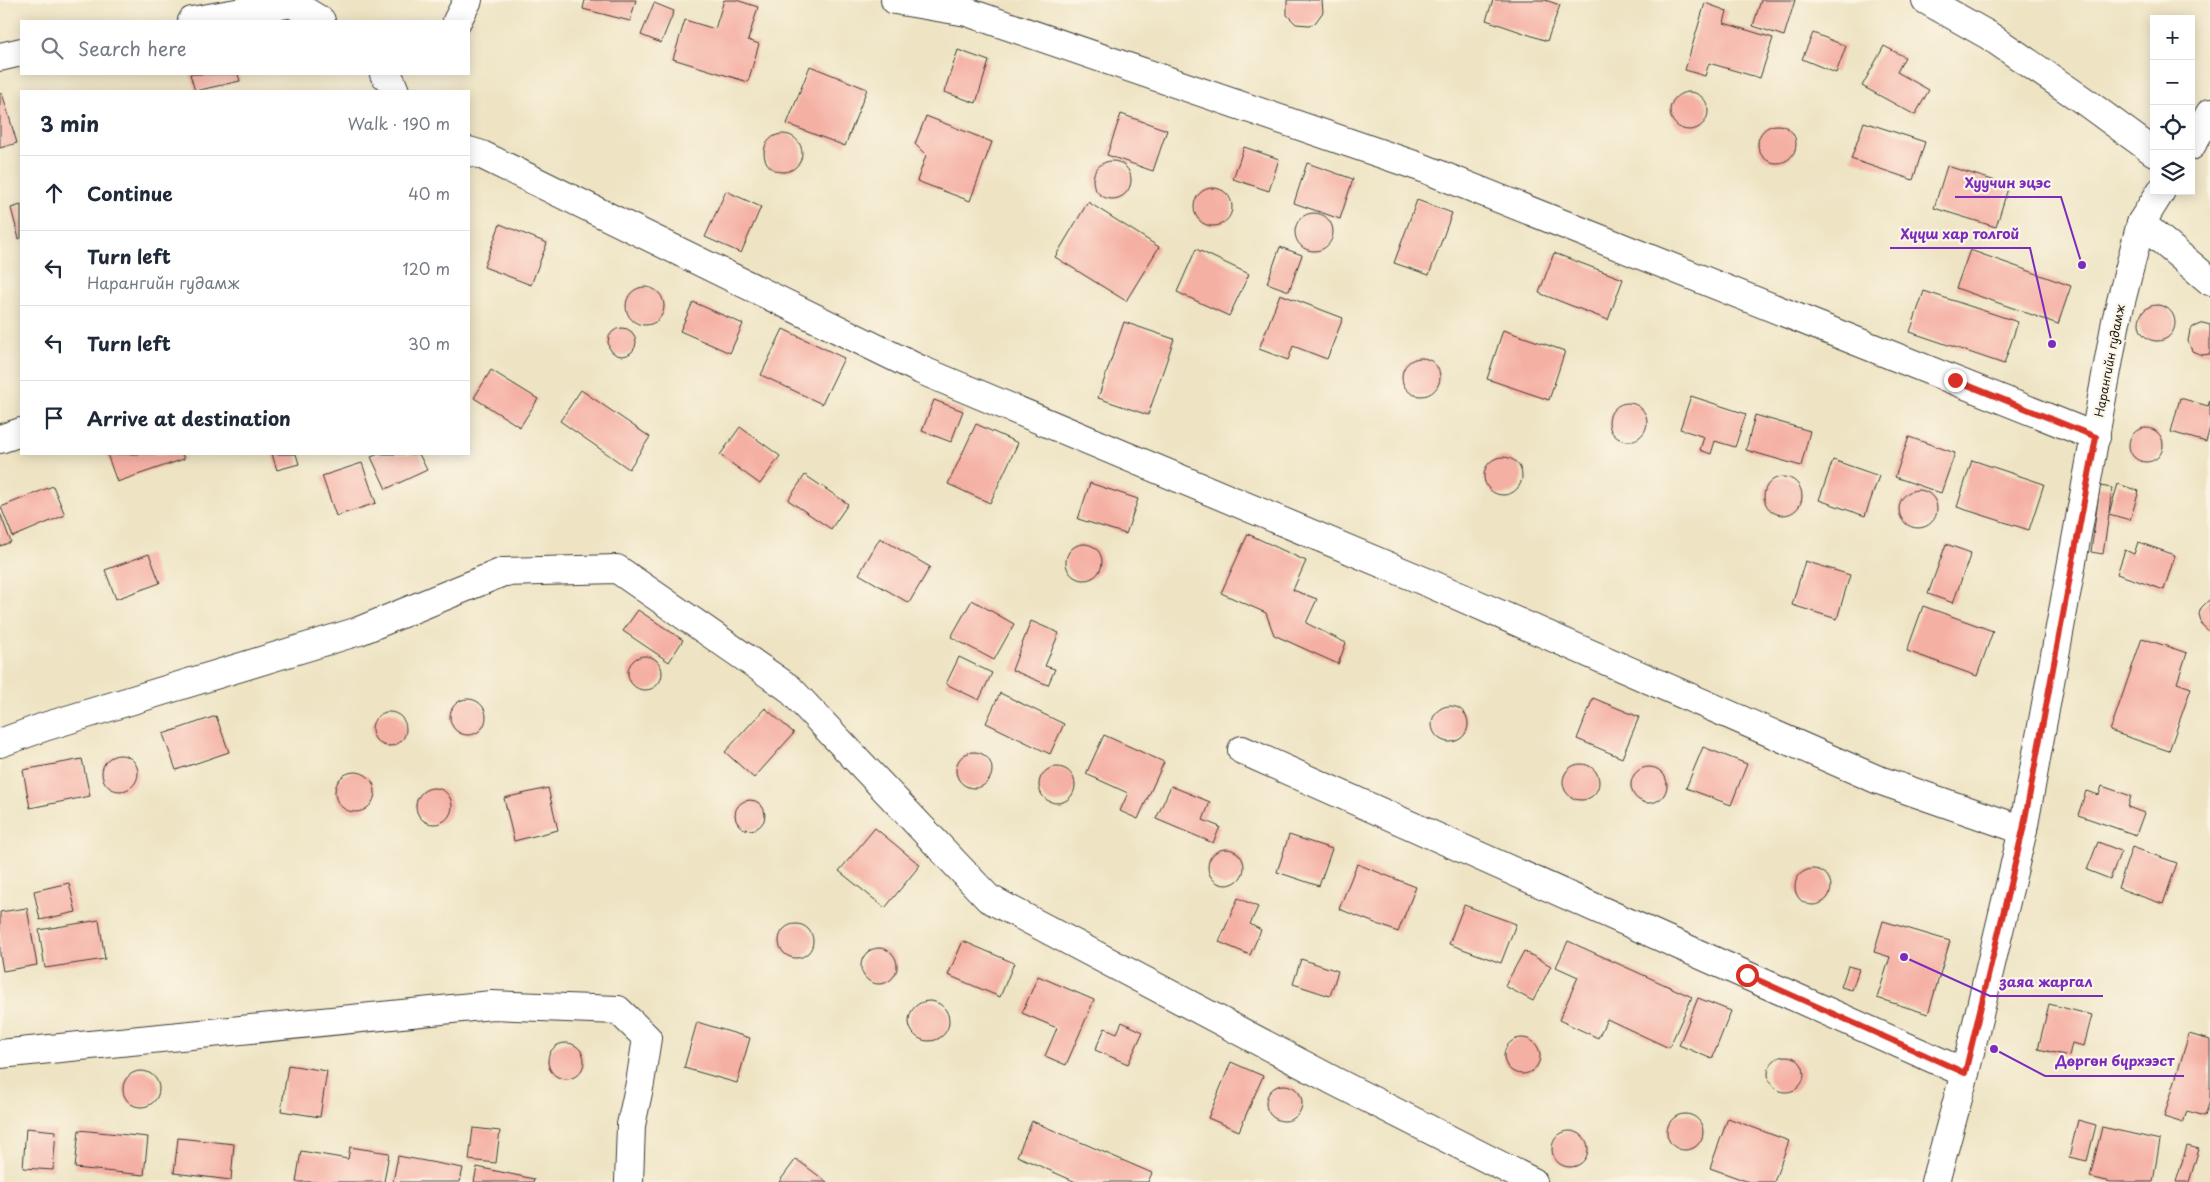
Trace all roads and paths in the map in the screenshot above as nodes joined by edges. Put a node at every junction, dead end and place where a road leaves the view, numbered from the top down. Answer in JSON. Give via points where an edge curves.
{"nodes":[{"id":1,"x":468,"y":0,"type":"edge"},
{"id":2,"x":895,"y":0,"type":"edge"},
{"id":3,"x":1926,"y":0,"type":"edge"},
{"id":4,"x":198,"y":20,"type":"edge"},
{"id":5,"x":319,"y":20,"type":"edge"},
{"id":6,"x":458,"y":20,"type":"edge"},
{"id":7,"x":20,"y":52,"type":"edge"},
{"id":8,"x":0,"y":56,"type":"edge"},
{"id":9,"x":2210,"y":113,"type":"edge"},
{"id":10,"x":2195,"y":139,"type":"edge"},
{"id":11,"x":2151,"y":150,"type":"edge"},
{"id":12,"x":470,"y":151,"type":"edge"},
{"id":13,"x":2158,"y":195,"type":"edge"},
{"id":14,"x":2140,"y":223,"type":"junction"},
{"id":15,"x":2210,"y":281,"type":"edge"},
{"id":16,"x":20,"y":432,"type":"edge"},
{"id":17,"x":2096,"y":437,"type":"junction"},
{"id":18,"x":0,"y":439,"type":"edge"},
{"id":19,"x":0,"y":743,"type":"edge"},
{"id":20,"x":1242,"y":750,"type":"dead end"},
{"id":21,"x":2023,"y":830,"type":"junction"},
{"id":22,"x":0,"y":1054,"type":"edge"},
{"id":23,"x":1965,"y":1073,"type":"junction"},
{"id":24,"x":629,"y":1182,"type":"edge"},
{"id":25,"x":1533,"y":1182,"type":"edge"},
{"id":26,"x":1935,"y":1182,"type":"edge"}],
"edges":[{"from":1,"to":6,"type":"street"},
{"from":2,"to":17,"type":"street","via":[[968,12],[1423,168]]},
{"from":3,"to":11,"type":"street","via":[[1988,35]]},
{"from":4,"to":5,"type":"street","via":[[292,3]]},
{"from":7,"to":8,"type":"street"},
{"from":9,"to":10,"type":"street"},
{"from":12,"to":21,"type":"street","via":[[921,370],[1431,584],[1876,779]]},
{"from":13,"to":14,"type":"street","name":"Нарангийн гудамж"},
{"from":14,"to":15,"type":"street"},
{"from":14,"to":17,"type":"street","name":"Нарангийн гудамж","via":[[2116,321]]},
{"from":16,"to":18,"type":"street"},
{"from":17,"to":21,"type":"street","name":"Нарангийн гудамж"},
{"from":19,"to":25,"type":"street","via":[[359,631],[503,572],[617,569],[789,688],[988,898]]},
{"from":20,"to":23,"type":"street"},
{"from":21,"to":23,"type":"street","name":"Нарангийн гудамж"},
{"from":22,"to":24,"type":"street","via":[[492,1005],[618,1010],[647,1038],[631,1125]]},
{"from":23,"to":26,"type":"street","name":"Нарангийн гудамж"}]}
